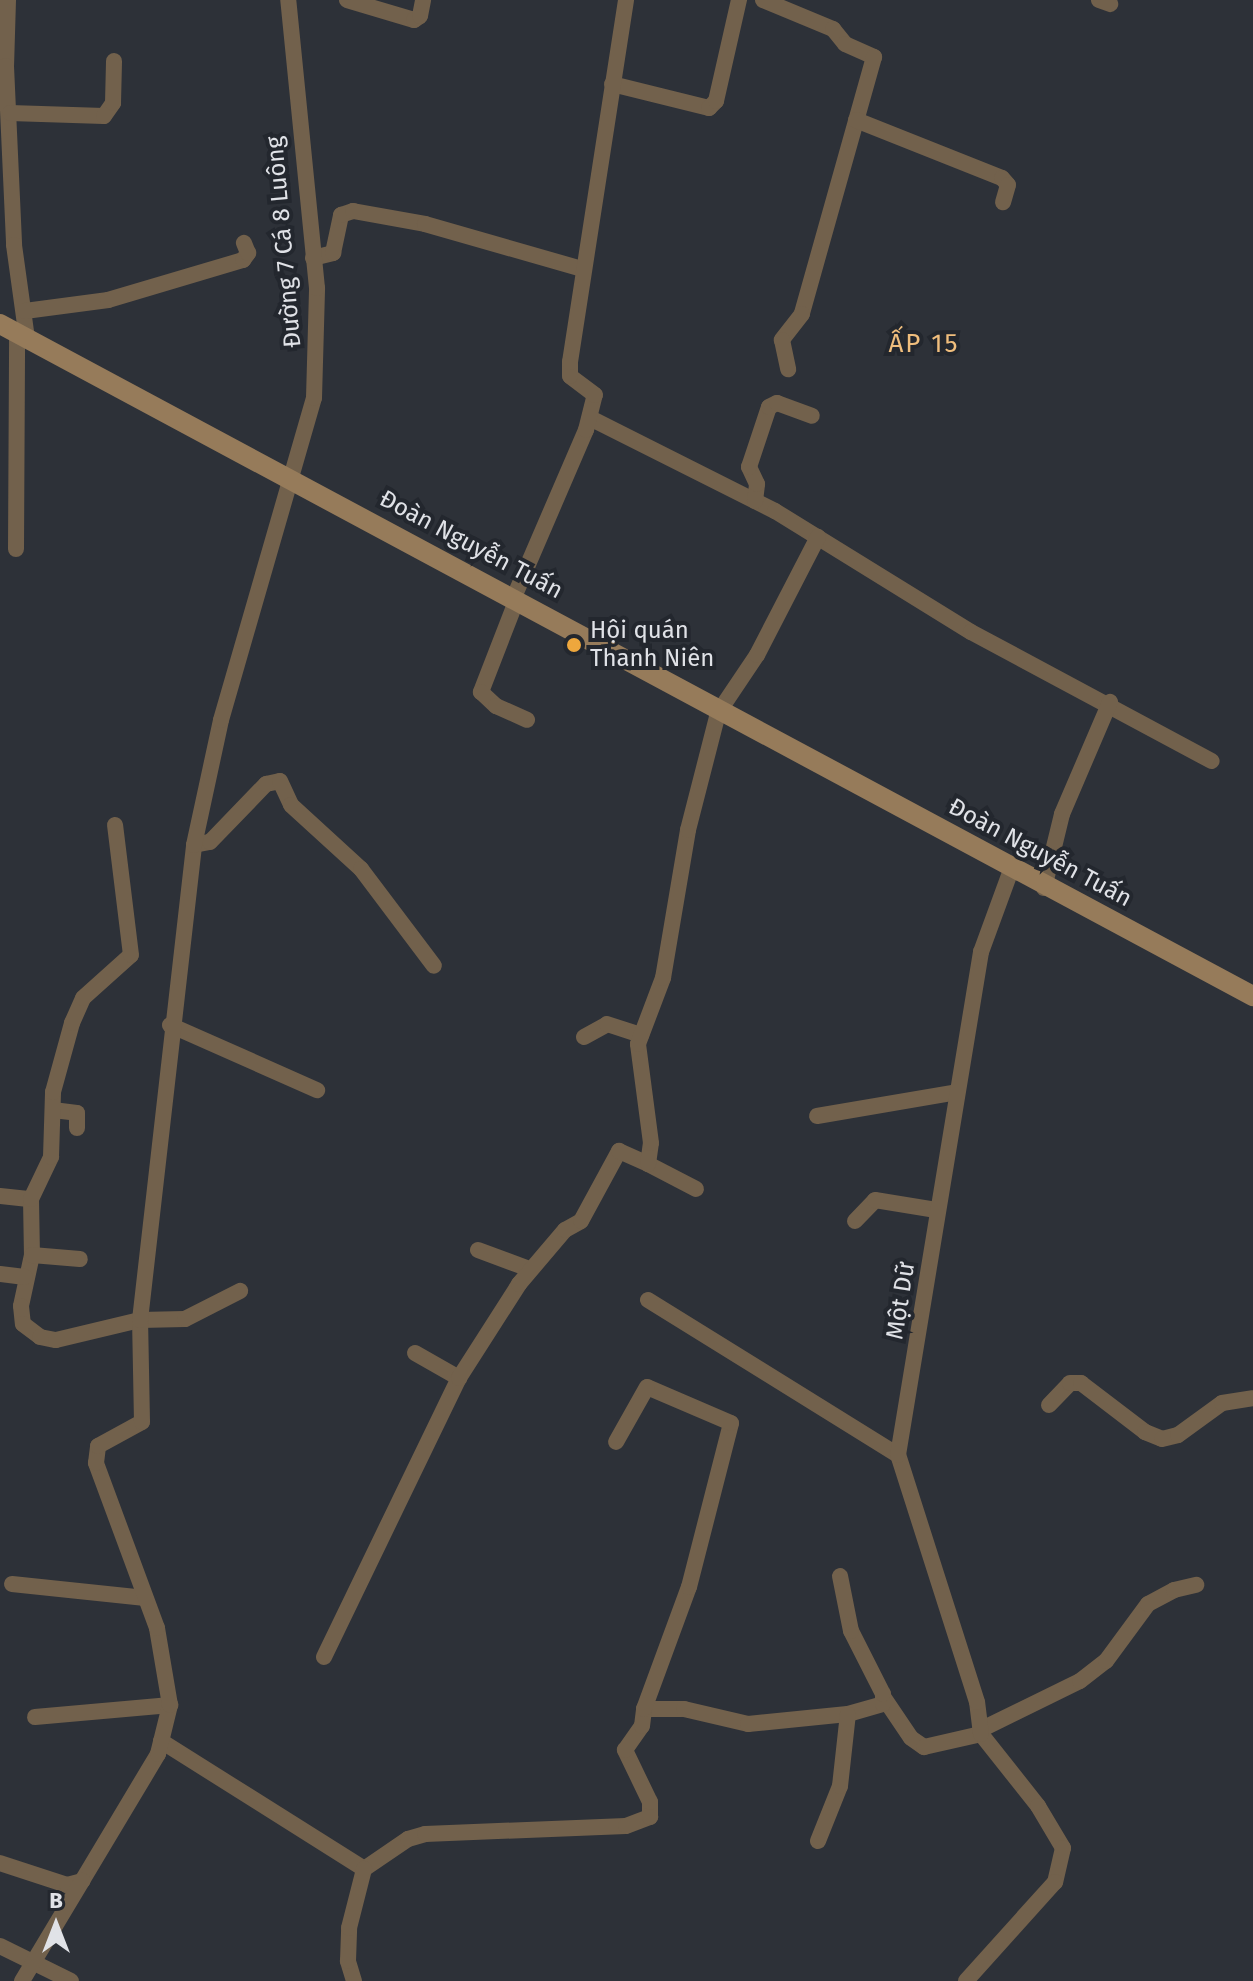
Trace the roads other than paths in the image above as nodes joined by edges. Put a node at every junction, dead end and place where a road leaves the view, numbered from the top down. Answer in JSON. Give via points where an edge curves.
{"nodes":[{"id":1,"x":8,"y":0,"type":"edge"},
{"id":2,"x":288,"y":0,"type":"edge"},
{"id":3,"x":347,"y":0,"type":"edge"},
{"id":4,"x":423,"y":0,"type":"edge"},
{"id":5,"x":626,"y":0,"type":"edge"},
{"id":6,"x":739,"y":0,"type":"edge"},
{"id":7,"x":763,"y":0,"type":"edge"},
{"id":8,"x":114,"y":61,"type":"dead end"},
{"id":9,"x":612,"y":84,"type":"junction"},
{"id":10,"x":10,"y":113,"type":"junction"},
{"id":11,"x":856,"y":120,"type":"junction"},
{"id":12,"x":1003,"y":202,"type":"dead end"},
{"id":13,"x":244,"y":243,"type":"dead end"},
{"id":14,"x":313,"y":258,"type":"junction"},
{"id":15,"x":582,"y":269,"type":"junction"},
{"id":16,"x":25,"y":311,"type":"junction"},
{"id":17,"x":15,"y":332,"type":"edge"},
{"id":18,"x":788,"y":369,"type":"dead end"},
{"id":19,"x":812,"y":416,"type":"dead end"},
{"id":20,"x":590,"y":418,"type":"junction"},
{"id":21,"x":289,"y":476,"type":"junction"},
{"id":22,"x":755,"y":501,"type":"junction"},
{"id":23,"x":818,"y":537,"type":"junction"},
{"id":24,"x":16,"y":549,"type":"dead end"},
{"id":25,"x":515,"y":598,"type":"junction"},
{"id":26,"x":1110,"y":702,"type":"junction"},
{"id":27,"x":718,"y":713,"type":"junction"},
{"id":28,"x":527,"y":720,"type":"dead end"},
{"id":29,"x":1212,"y":761,"type":"dead end"},
{"id":30,"x":115,"y":825,"type":"dead end"},
{"id":31,"x":194,"y":845,"type":"junction"},
{"id":32,"x":1011,"y":870,"type":"junction"},
{"id":33,"x":1044,"y":888,"type":"junction"},
{"id":34,"x":434,"y":966,"type":"dead end"},
{"id":35,"x":1253,"y":996,"type":"edge"},
{"id":36,"x":170,"y":1025,"type":"junction"},
{"id":37,"x":641,"y":1035,"type":"junction"},
{"id":38,"x":584,"y":1037,"type":"dead end"},
{"id":39,"x":317,"y":1090,"type":"dead end"},
{"id":40,"x":957,"y":1092,"type":"junction"},
{"id":41,"x":53,"y":1110,"type":"junction"},
{"id":42,"x":817,"y":1116,"type":"dead end"},
{"id":43,"x":77,"y":1128,"type":"dead end"},
{"id":44,"x":648,"y":1164,"type":"junction"},
{"id":45,"x":696,"y":1189,"type":"dead end"},
{"id":46,"x":0,"y":1196,"type":"edge"},
{"id":47,"x":31,"y":1199,"type":"junction"},
{"id":48,"x":936,"y":1210,"type":"junction"},
{"id":49,"x":855,"y":1221,"type":"dead end"},
{"id":50,"x":478,"y":1250,"type":"dead end"},
{"id":51,"x":32,"y":1255,"type":"junction"},
{"id":52,"x":80,"y":1259,"type":"dead end"},
{"id":53,"x":529,"y":1269,"type":"junction"},
{"id":54,"x":0,"y":1274,"type":"edge"},
{"id":55,"x":25,"y":1277,"type":"junction"},
{"id":56,"x":240,"y":1291,"type":"dead end"},
{"id":57,"x":648,"y":1300,"type":"dead end"},
{"id":58,"x":140,"y":1320,"type":"junction"},
{"id":59,"x":415,"y":1353,"type":"dead end"},
{"id":60,"x":459,"y":1378,"type":"junction"},
{"id":61,"x":1253,"y":1398,"type":"edge"},
{"id":62,"x":1049,"y":1405,"type":"dead end"},
{"id":63,"x":616,"y":1442,"type":"dead end"},
{"id":64,"x":898,"y":1455,"type":"junction"},
{"id":65,"x":840,"y":1576,"type":"dead end"},
{"id":66,"x":12,"y":1584,"type":"dead end"},
{"id":67,"x":1196,"y":1585,"type":"dead end"},
{"id":68,"x":145,"y":1598,"type":"junction"},
{"id":69,"x":324,"y":1657,"type":"dead end"},
{"id":70,"x":884,"y":1698,"type":"junction"},
{"id":71,"x":170,"y":1705,"type":"junction"},
{"id":72,"x":644,"y":1709,"type":"junction"},
{"id":73,"x":848,"y":1714,"type":"junction"},
{"id":74,"x":35,"y":1717,"type":"dead end"},
{"id":75,"x":980,"y":1732,"type":"junction"},
{"id":76,"x":161,"y":1741,"type":"junction"},
{"id":77,"x":818,"y":1841,"type":"dead end"},
{"id":78,"x":0,"y":1863,"type":"edge"},
{"id":79,"x":364,"y":1869,"type":"junction"},
{"id":80,"x":82,"y":1881,"type":"junction"},
{"id":81,"x":0,"y":1946,"type":"edge"},
{"id":82,"x":34,"y":1962,"type":"junction"},
{"id":83,"x":22,"y":1981,"type":"edge"},
{"id":84,"x":71,"y":1981,"type":"edge"},
{"id":85,"x":354,"y":1981,"type":"edge"},
{"id":86,"x":966,"y":1981,"type":"edge"}],
"edges":[{"from":1,"to":10,"type":"street"},
{"from":2,"to":14,"type":"street","name":"Đường 7 Cá 8 Luông"},
{"from":3,"to":4,"type":"street","via":[[414,20]]},
{"from":5,"to":9,"type":"street"},
{"from":6,"to":9,"type":"street","via":[[716,101],[709,108]]},
{"from":7,"to":11,"type":"street","via":[[833,29],[845,44],[874,57]]},
{"from":8,"to":10,"type":"street","via":[[113,103],[104,116]]},
{"from":9,"to":15,"type":"street"},
{"from":10,"to":16,"type":"street","via":[[14,245]]},
{"from":11,"to":12,"type":"street","via":[[1002,178],[1008,185]]},
{"from":11,"to":18,"type":"street","via":[[802,314],[782,340]]},
{"from":13,"to":16,"type":"street","via":[[248,253],[243,260],[108,300]]},
{"from":14,"to":15,"type":"street","via":[[333,253],[341,215],[353,211],[425,224]]},
{"from":14,"to":21,"type":"street","name":"Đường 7 Cá 8 Luông","via":[[318,352],[314,398]]},
{"from":15,"to":20,"type":"street","via":[[570,376],[595,395]]},
{"from":16,"to":17,"type":"street"},
{"from":17,"to":21,"type":"main road","name":"Đoàn Nguyễn Tuấn"},
{"from":17,"to":24,"type":"street"},
{"from":19,"to":22,"type":"street","via":[[777,403],[769,407],[749,467],[757,484]]},
{"from":20,"to":22,"type":"street"},
{"from":20,"to":25,"type":"street"},
{"from":21,"to":25,"type":"main road","name":"Đoàn Nguyễn Tuấn"},
{"from":21,"to":31,"type":"street","name":"Đường 7 Cá 8 Luông","via":[[221,720]]},
{"from":22,"to":23,"type":"street"},
{"from":23,"to":26,"type":"street","via":[[971,632]]},
{"from":23,"to":27,"type":"street","via":[[757,655]]},
{"from":25,"to":27,"type":"main road","name":"Đoàn Nguyễn Tuấn"},
{"from":25,"to":28,"type":"street","via":[[481,692],[496,706]]},
{"from":26,"to":29,"type":"street"},
{"from":26,"to":33,"type":"street","via":[[1062,814]]},
{"from":27,"to":32,"type":"main road","name":"Đoàn Nguyễn Tuấn"},
{"from":27,"to":37,"type":"street","via":[[688,830],[663,978]]},
{"from":30,"to":41,"type":"street","via":[[131,955],[83,998],[59,1066]]},
{"from":31,"to":34,"type":"street","via":[[210,842],[266,784],[280,781],[291,805],[361,869]]},
{"from":31,"to":36,"type":"street","name":"Đường 7 Cá 8 Luông"},
{"from":32,"to":33,"type":"main road","name":"Đoàn Nguyễn Tuấn"},
{"from":32,"to":40,"type":"street","name":"Một Dữ","via":[[981,952]]},
{"from":33,"to":35,"type":"main road","name":"Đoàn Nguyễn Tuấn"},
{"from":36,"to":39,"type":"street"},
{"from":36,"to":58,"type":"street","name":"Đường 7 Cá 8 Luông"},
{"from":37,"to":38,"type":"street","via":[[607,1024]]},
{"from":37,"to":44,"type":"street","via":[[638,1056],[651,1143]]},
{"from":40,"to":42,"type":"street"},
{"from":40,"to":48,"type":"street","name":"Một Dữ"},
{"from":41,"to":43,"type":"street","via":[[77,1113]]},
{"from":41,"to":47,"type":"street","via":[[51,1157]]},
{"from":44,"to":45,"type":"street"},
{"from":44,"to":53,"type":"street","via":[[619,1151],[581,1221]]},
{"from":46,"to":47,"type":"street"},
{"from":47,"to":51,"type":"street"},
{"from":48,"to":49,"type":"street","via":[[875,1200]]},
{"from":48,"to":64,"type":"street","name":"Một Dữ","via":[[923,1325]]},
{"from":50,"to":53,"type":"street"},
{"from":51,"to":52,"type":"street"},
{"from":51,"to":55,"type":"street"},
{"from":53,"to":60,"type":"street"},
{"from":54,"to":55,"type":"street"},
{"from":55,"to":58,"type":"street","via":[[23,1324],[40,1337],[96,1334]]},
{"from":56,"to":58,"type":"street","via":[[185,1319]]},
{"from":57,"to":64,"type":"street"},
{"from":58,"to":68,"type":"street","name":"Đường 7 Cá 8 Luông","via":[[142,1422],[98,1446],[96,1463]]},
{"from":59,"to":60,"type":"street"},
{"from":60,"to":69,"type":"street"},
{"from":61,"to":62,"type":"street","via":[[1222,1403],[1178,1435],[1162,1439],[1081,1383],[1070,1383]]},
{"from":63,"to":72,"type":"street","via":[[647,1387],[731,1423],[689,1587]]},
{"from":64,"to":75,"type":"street","name":"Một Dữ","via":[[977,1702]]},
{"from":65,"to":70,"type":"street","via":[[851,1631]]},
{"from":66,"to":68,"type":"street"},
{"from":67,"to":75,"type":"street","via":[[1148,1604],[1106,1661],[1080,1681]]},
{"from":68,"to":71,"type":"street","via":[[157,1628]]},
{"from":70,"to":73,"type":"street","via":[[883,1704]]},
{"from":70,"to":75,"type":"street","via":[[911,1738],[924,1747]]},
{"from":71,"to":74,"type":"street"},
{"from":71,"to":76,"type":"street"},
{"from":72,"to":73,"type":"street","via":[[684,1709],[748,1724]]},
{"from":72,"to":79,"type":"street","via":[[642,1726],[625,1750],[650,1802],[650,1817],[626,1826],[425,1834],[408,1839]]},
{"from":73,"to":77,"type":"street","via":[[840,1786]]},
{"from":75,"to":86,"type":"street","via":[[1038,1806],[1063,1848],[1063,1859],[1055,1882],[1031,1913]]},
{"from":76,"to":79,"type":"street"},
{"from":76,"to":80,"type":"street"},
{"from":78,"to":80,"type":"street","via":[[67,1885]]},
{"from":79,"to":85,"type":"street","via":[[349,1928],[348,1961]]},
{"from":80,"to":82,"type":"street"},
{"from":81,"to":82,"type":"street"},
{"from":82,"to":83,"type":"street"},
{"from":82,"to":84,"type":"street"}]}
